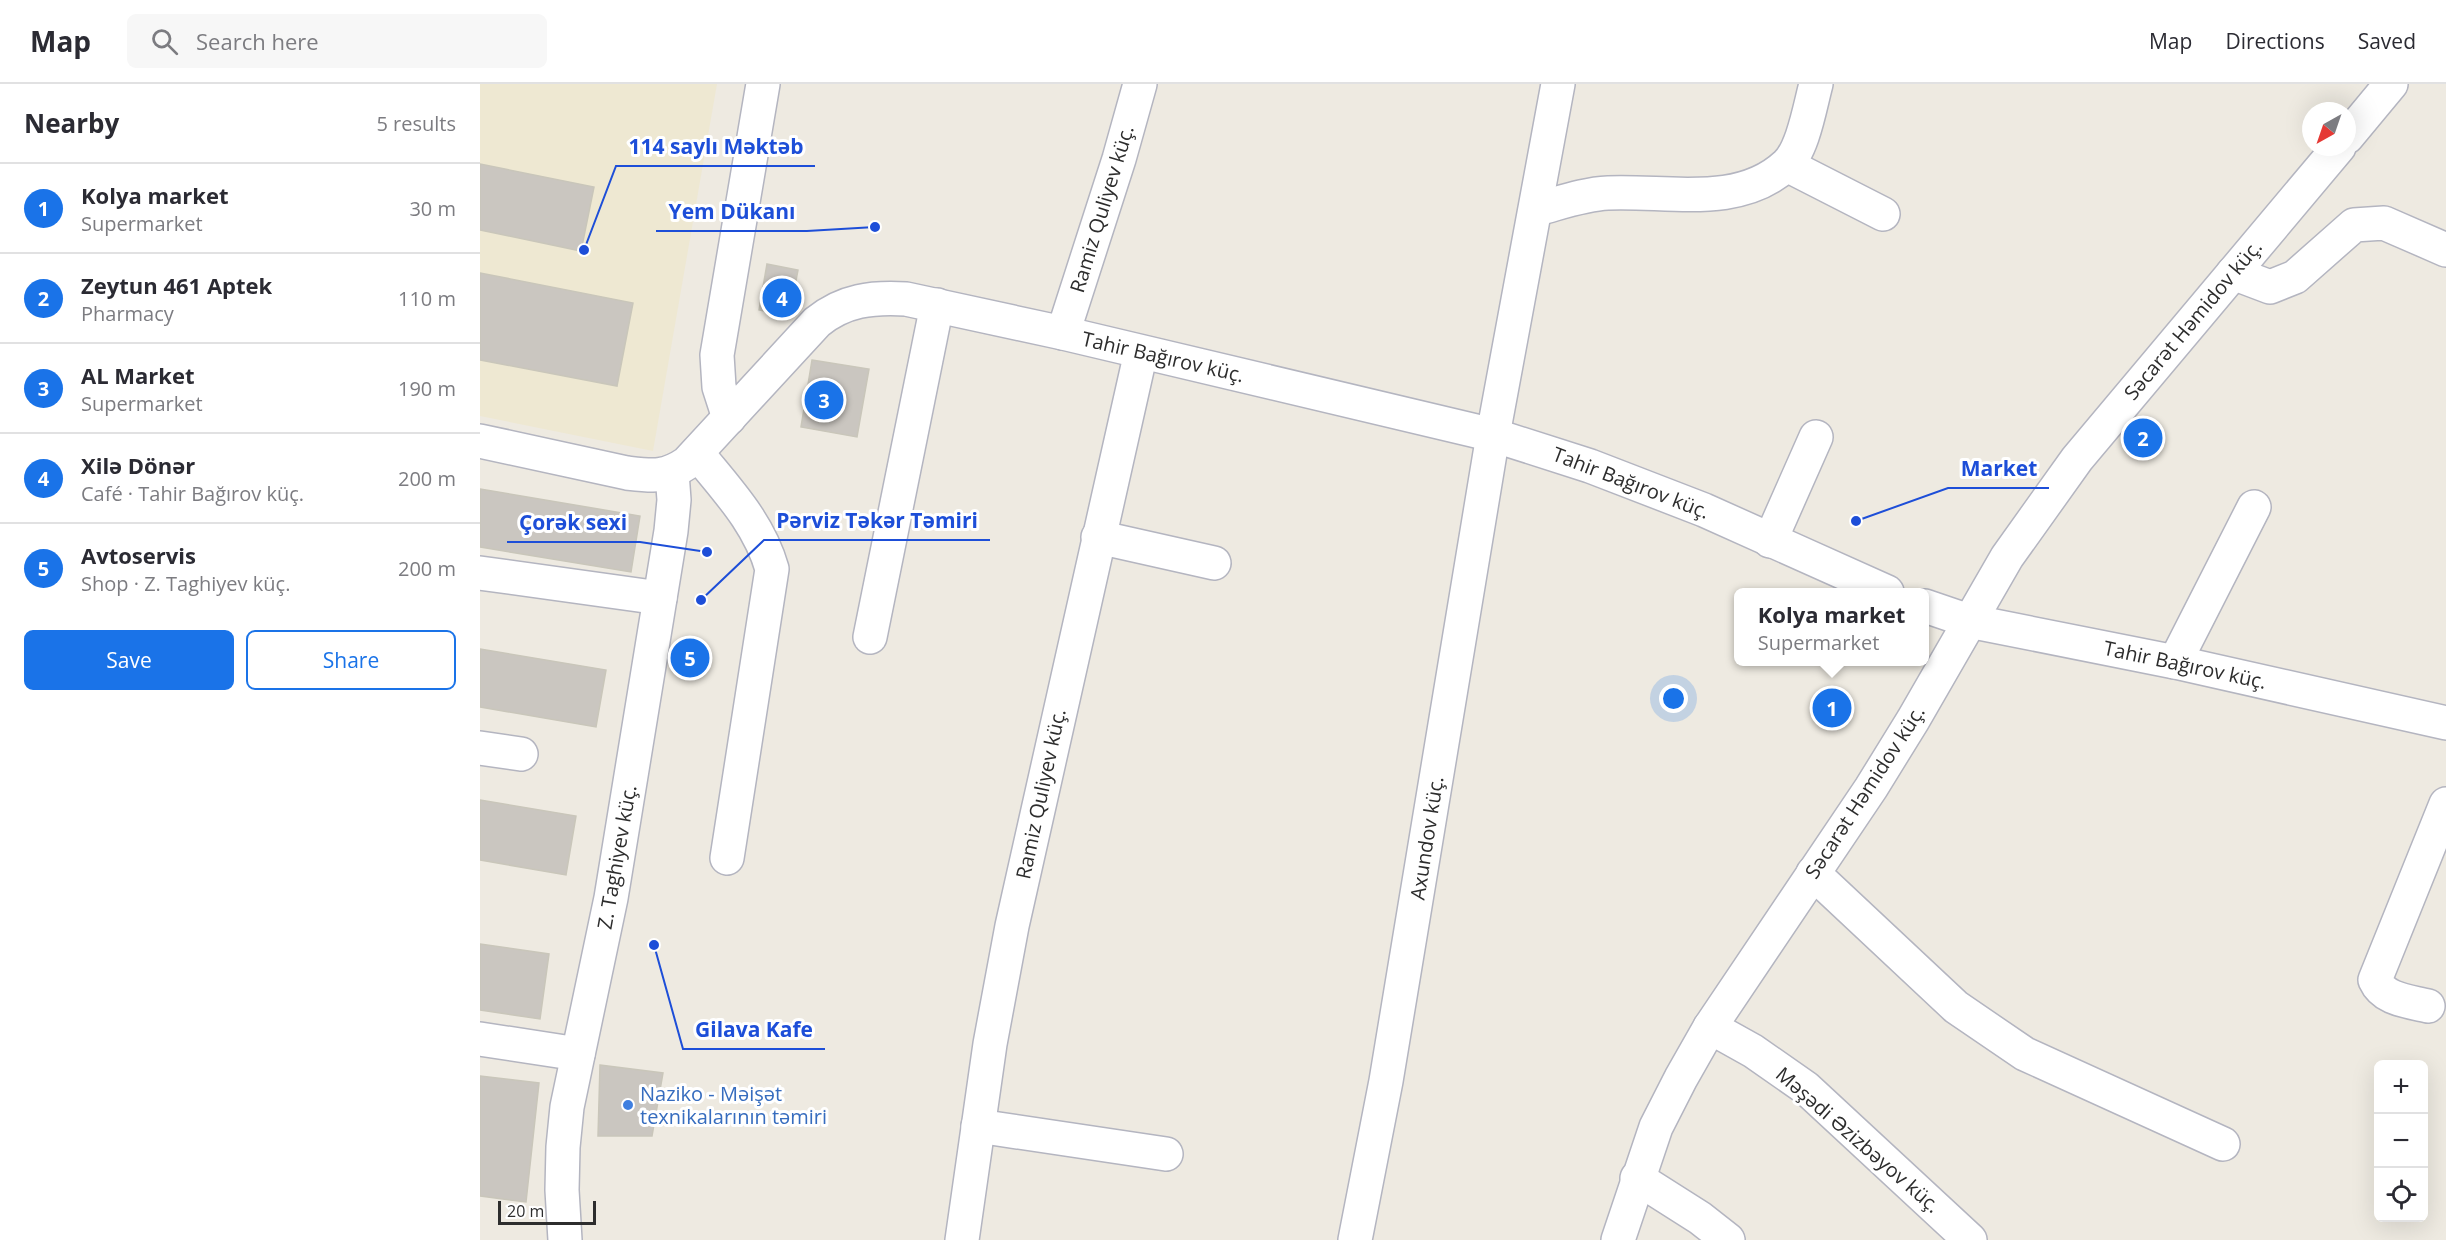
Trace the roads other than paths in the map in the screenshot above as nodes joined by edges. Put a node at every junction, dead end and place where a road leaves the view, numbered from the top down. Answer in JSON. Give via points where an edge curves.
{"nodes":[{"id":1,"x":1140,"y":84,"type":"edge"},
{"id":2,"x":1558,"y":84,"type":"edge"},
{"id":3,"x":1815,"y":84,"type":"edge"},
{"id":4,"x":2391,"y":84,"type":"edge"},
{"id":5,"x":758,"y":85,"type":"edge"},
{"id":6,"x":2356,"y":126,"type":"edge"},
{"id":7,"x":2330,"y":156,"type":"edge"},
{"id":8,"x":1787,"y":165,"type":"junction"},
{"id":9,"x":1537,"y":209,"type":"junction"},
{"id":10,"x":1884,"y":214,"type":"dead end"},
{"id":11,"x":2446,"y":250,"type":"edge"},
{"id":12,"x":2233,"y":273,"type":"junction"},
{"id":13,"x":937,"y":305,"type":"junction"},
{"id":14,"x":1063,"y":333,"type":"junction"},
{"id":15,"x":1141,"y":352,"type":"junction"},
{"id":16,"x":729,"y":418,"type":"junction"},
{"id":17,"x":1493,"y":435,"type":"junction"},
{"id":18,"x":1816,"y":437,"type":"dead end"},
{"id":19,"x":480,"y":441,"type":"edge"},
{"id":20,"x":685,"y":463,"type":"junction"},
{"id":21,"x":2254,"y":507,"type":"dead end"},
{"id":22,"x":1098,"y":537,"type":"junction"},
{"id":23,"x":1770,"y":541,"type":"junction"},
{"id":24,"x":1214,"y":563,"type":"dead end"},
{"id":25,"x":480,"y":573,"type":"edge"},
{"id":26,"x":1878,"y":588,"type":"edge"},
{"id":27,"x":660,"y":598,"type":"junction"},
{"id":28,"x":1929,"y":607,"type":"edge"},
{"id":29,"x":1969,"y":621,"type":"junction"},
{"id":30,"x":870,"y":637,"type":"dead end"},
{"id":31,"x":2175,"y":662,"type":"junction"},
{"id":32,"x":2446,"y":723,"type":"edge"},
{"id":33,"x":480,"y":748,"type":"edge"},
{"id":34,"x":521,"y":754,"type":"dead end"},
{"id":35,"x":2446,"y":804,"type":"edge"},
{"id":36,"x":727,"y":858,"type":"dead end"},
{"id":37,"x":1813,"y":873,"type":"junction"},
{"id":38,"x":2428,"y":1006,"type":"dead end"},
{"id":39,"x":1710,"y":1027,"type":"junction"},
{"id":40,"x":480,"y":1039,"type":"edge"},
{"id":41,"x":578,"y":1054,"type":"junction"},
{"id":42,"x":978,"y":1126,"type":"junction"},
{"id":43,"x":2223,"y":1144,"type":"dead end"},
{"id":44,"x":1166,"y":1154,"type":"dead end"},
{"id":45,"x":1637,"y":1178,"type":"junction"},
{"id":46,"x":565,"y":1240,"type":"edge"},
{"id":47,"x":963,"y":1240,"type":"edge"},
{"id":48,"x":1355,"y":1240,"type":"edge"},
{"id":49,"x":1618,"y":1240,"type":"edge"},
{"id":50,"x":1728,"y":1240,"type":"edge"},
{"id":51,"x":1970,"y":1240,"type":"edge"}],
"edges":[{"from":1,"to":14,"type":"street","name":"Ramiz Quliyev küç."},
{"from":2,"to":9,"type":"street","name":"Axundov küç."},
{"from":3,"to":8,"type":"street","via":[[1805,131]]},
{"from":4,"to":6,"type":"street"},
{"from":5,"to":16,"type":"street","via":[[717,355],[719,387]]},
{"from":7,"to":12,"type":"street","name":"Səcarət Həmidov küç."},
{"from":8,"to":9,"type":"street","via":[[1757,184],[1726,193],[1607,193]]},
{"from":8,"to":10,"type":"street"},
{"from":9,"to":17,"type":"street","name":"Axundov küç."},
{"from":11,"to":12,"type":"street","via":[[2384,223],[2354,225],[2295,277],[2270,287]]},
{"from":12,"to":29,"type":"street","name":"Səcarət Həmidov küç.","via":[[2077,459],[2007,558]]},
{"from":13,"to":14,"type":"street","name":"Tahir Bağırov küç."},
{"from":13,"to":16,"type":"street","name":"Tahir Bağırov küç.","via":[[880,297],[830,312]]},
{"from":13,"to":30,"type":"street"},
{"from":14,"to":15,"type":"street","name":"Tahir Bağırov küç."},
{"from":15,"to":17,"type":"street","name":"Tahir Bağırov küç."},
{"from":15,"to":22,"type":"street","name":"Ramiz Quliyev küç."},
{"from":16,"to":20,"type":"street","name":"Tahir Bağırov küç."},
{"from":17,"to":23,"type":"street","name":"Tahir Bağırov küç.","via":[[1590,466],[1704,510]]},
{"from":17,"to":48,"type":"street","name":"Axundov küç.","via":[[1386,1081]]},
{"from":18,"to":23,"type":"street"},
{"from":19,"to":20,"type":"street","via":[[627,473],[648,475]]},
{"from":20,"to":27,"type":"street","name":"Z. Taghiyev küç.","via":[[674,500]]},
{"from":20,"to":36,"type":"street","via":[[747,515],[765,546],[772,570]]},
{"from":21,"to":31,"type":"street"},
{"from":22,"to":24,"type":"street"},
{"from":22,"to":42,"type":"street","name":"Ramiz Quliyev küç.","via":[[1012,926]]},
{"from":23,"to":26,"type":"street","name":"Tahir Bağırov küç."},
{"from":25,"to":27,"type":"street"},
{"from":27,"to":41,"type":"street","name":"Z. Taghiyev küç.","via":[[610,898]]},
{"from":28,"to":29,"type":"street","name":"Tahir Bağırov küç."},
{"from":29,"to":31,"type":"street","name":"Tahir Bağırov küç."},
{"from":29,"to":37,"type":"street","name":"Səcarət Həmidov küç.","via":[[1871,788]]},
{"from":31,"to":32,"type":"street","name":"Tahir Bağırov küç."},
{"from":33,"to":34,"type":"street"},
{"from":35,"to":38,"type":"street","via":[[2375,980],[2380,991],[2390,996]]},
{"from":37,"to":39,"type":"street","name":"Səcarət Həmidov küç."},
{"from":37,"to":43,"type":"street","via":[[1956,1006],[2025,1054]]},
{"from":39,"to":45,"type":"street","name":"Səcarət Həmidov küç.","via":[[1656,1127]]},
{"from":39,"to":51,"type":"street","name":"Məşədi Əzizbəyov küç.","via":[[1806,1088]]},
{"from":40,"to":41,"type":"street"},
{"from":41,"to":46,"type":"street","name":"Z. Taghiyev küç.","via":[[562,1148]]},
{"from":42,"to":44,"type":"street"},
{"from":42,"to":47,"type":"street","name":"Ramiz Quliyev küç."},
{"from":45,"to":49,"type":"street","name":"Səcarət Həmidov küç."},
{"from":45,"to":50,"type":"street"}]}
